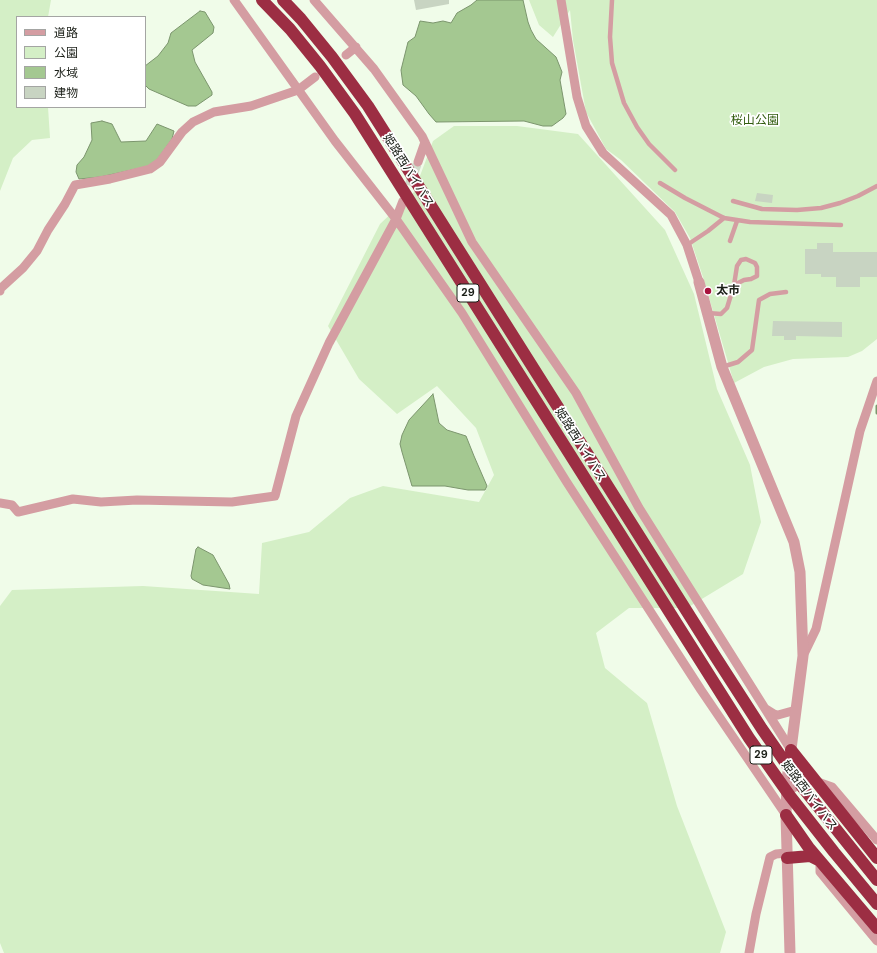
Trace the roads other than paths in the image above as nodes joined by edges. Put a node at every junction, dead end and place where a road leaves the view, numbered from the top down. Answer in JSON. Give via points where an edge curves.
{"nodes":[{"id":1,"x":234,"y":0,"type":"edge"},
{"id":2,"x":262,"y":0,"type":"edge"},
{"id":3,"x":283,"y":0,"type":"edge"},
{"id":4,"x":314,"y":0,"type":"edge"},
{"id":5,"x":561,"y":0,"type":"edge"},
{"id":6,"x":612,"y":0,"type":"edge"},
{"id":7,"x":356,"y":47,"type":"junction"},
{"id":8,"x":346,"y":55,"type":"dead end"},
{"id":9,"x":315,"y":77,"type":"dead end"},
{"id":10,"x":298,"y":90,"type":"junction"},
{"id":11,"x":425,"y":142,"type":"junction"},
{"id":12,"x":418,"y":162,"type":"tunnel mouth"},
{"id":13,"x":675,"y":170,"type":"dead end"},
{"id":14,"x":660,"y":183,"type":"dead end"},
{"id":15,"x":877,"y":186,"type":"edge"},
{"id":16,"x":403,"y":201,"type":"tunnel mouth"},
{"id":17,"x":733,"y":201,"type":"dead end"},
{"id":18,"x":724,"y":218,"type":"junction"},
{"id":19,"x":396,"y":219,"type":"junction"},
{"id":20,"x":737,"y":221,"type":"junction"},
{"id":21,"x":841,"y":225,"type":"dead end"},
{"id":22,"x":730,"y":242,"type":"dead end"},
{"id":23,"x":687,"y":245,"type":"junction"},
{"id":24,"x":699,"y":282,"type":"joint"},
{"id":25,"x":734,"y":285,"type":"junction"},
{"id":26,"x":0,"y":292,"type":"edge"},
{"id":27,"x":786,"y":292,"type":"dead end"},
{"id":28,"x":708,"y":313,"type":"junction"},
{"id":29,"x":722,"y":367,"type":"junction"},
{"id":30,"x":877,"y":382,"type":"edge"},
{"id":31,"x":0,"y":503,"type":"edge"},
{"id":32,"x":803,"y":656,"type":"junction"},
{"id":33,"x":765,"y":708,"type":"junction"},
{"id":34,"x":796,"y":710,"type":"junction"},
{"id":35,"x":791,"y":750,"type":"junction"},
{"id":36,"x":788,"y":774,"type":"junction"},
{"id":37,"x":761,"y":778,"type":"junction"},
{"id":38,"x":816,"y":781,"type":"junction"},
{"id":39,"x":787,"y":792,"type":"junction"},
{"id":40,"x":786,"y":815,"type":"junction"},
{"id":41,"x":877,"y":840,"type":"edge"},
{"id":42,"x":787,"y":856,"type":"junction"},
{"id":43,"x":877,"y":858,"type":"edge"},
{"id":44,"x":820,"y":861,"type":"junction"},
{"id":45,"x":877,"y":880,"type":"edge"},
{"id":46,"x":877,"y":904,"type":"edge"},
{"id":47,"x":877,"y":928,"type":"edge"},
{"id":48,"x":877,"y":941,"type":"edge"},
{"id":49,"x":749,"y":953,"type":"edge"},
{"id":50,"x":790,"y":953,"type":"edge"}],
"edges":[{"from":1,"to":10,"type":"street"},
{"from":2,"to":46,"type":"highway","name":"姫路西バイパス","number":"29","via":[[290,29],[355,114],[749,738],[790,796]]},
{"from":3,"to":45,"type":"highway","name":"姫路西バイパス","number":"29","via":[[332,57],[368,106],[762,729],[803,788]]},
{"from":4,"to":7,"type":"street"},
{"from":5,"to":23,"type":"street","via":[[577,97],[586,126],[603,153],[671,215]]},
{"from":6,"to":13,"type":"lane","via":[[612,63],[624,102],[649,144]]},
{"from":7,"to":8,"type":"street"},
{"from":7,"to":11,"type":"street"},
{"from":9,"to":10,"type":"street"},
{"from":10,"to":19,"type":"street"},
{"from":10,"to":26,"type":"street","via":[[251,106],[214,112],[193,122],[182,132],[160,162],[150,169],[75,185],[37,251],[0,289]]},
{"from":11,"to":12,"type":"street"},
{"from":11,"to":33,"type":"street","via":[[472,242],[576,392],[639,508]]},
{"from":14,"to":18,"type":"lane"},
{"from":15,"to":17,"type":"lane","via":[[858,196],[821,208],[762,209]]},
{"from":16,"to":19,"type":"street"},
{"from":18,"to":20,"type":"lane"},
{"from":18,"to":23,"type":"lane"},
{"from":19,"to":31,"type":"street","via":[[330,343],[296,416],[274,496],[232,502],[101,502],[73,499],[18,512],[12,505]]},
{"from":19,"to":37,"type":"street","via":[[462,314],[570,488]]},
{"from":20,"to":21,"type":"lane"},
{"from":20,"to":22,"type":"lane"},
{"from":23,"to":24,"type":"street"},
{"from":24,"to":28,"type":"street"},
{"from":25,"to":25,"type":"lane","via":[[757,276],[755,263],[741,260],[737,266]]},
{"from":25,"to":28,"type":"lane","via":[[727,308],[721,314]]},
{"from":27,"to":29,"type":"lane","via":[[770,294],[759,300],[752,350],[738,362]]},
{"from":28,"to":29,"type":"street"},
{"from":29,"to":32,"type":"street","via":[[794,542],[800,572]]},
{"from":30,"to":32,"type":"street","via":[[860,431],[816,630]]},
{"from":32,"to":34,"type":"street"},
{"from":33,"to":34,"type":"street","via":[[778,715]]},
{"from":33,"to":35,"type":"street"},
{"from":34,"to":35,"type":"street"},
{"from":35,"to":36,"type":"street"},
{"from":35,"to":38,"type":"highway"},
{"from":36,"to":37,"type":"street","via":[[775,778]]},
{"from":36,"to":39,"type":"street"},
{"from":37,"to":40,"type":"street"},
{"from":38,"to":39,"type":"street","via":[[806,780]]},
{"from":38,"to":41,"type":"street","via":[[825,783],[836,791]]},
{"from":38,"to":43,"type":"highway"},
{"from":39,"to":40,"type":"street"},
{"from":40,"to":42,"type":"street"},
{"from":40,"to":44,"type":"highway"},
{"from":42,"to":44,"type":"highway","via":[[810,856]]},
{"from":42,"to":49,"type":"street","via":[[776,854],[770,857]]},
{"from":42,"to":50,"type":"street"},
{"from":44,"to":47,"type":"highway"},
{"from":44,"to":48,"type":"street","via":[[820,872]]}]}
